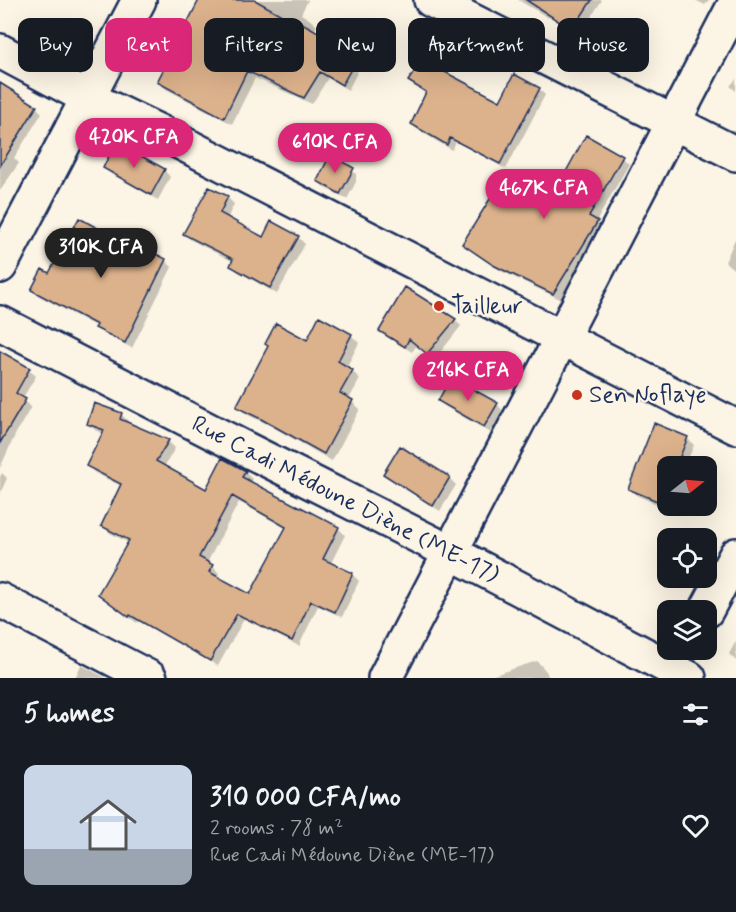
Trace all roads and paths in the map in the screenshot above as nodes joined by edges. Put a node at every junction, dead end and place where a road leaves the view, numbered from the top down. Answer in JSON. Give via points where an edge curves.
{"nodes":[{"id":1,"x":139,"y":0,"type":"edge"},
{"id":2,"x":431,"y":0,"type":"edge"},
{"id":3,"x":736,"y":2,"type":"edge"},
{"id":4,"x":0,"y":51,"type":"edge"},
{"id":5,"x":88,"y":98,"type":"junction"},
{"id":6,"x":674,"y":122,"type":"junction"},
{"id":7,"x":736,"y":154,"type":"edge"},
{"id":8,"x":0,"y":266,"type":"edge"},
{"id":9,"x":0,"y":323,"type":"edge"},
{"id":10,"x":562,"y":338,"type":"junction"},
{"id":11,"x":736,"y":427,"type":"edge"},
{"id":12,"x":450,"y":552,"type":"junction"},
{"id":13,"x":736,"y":555,"type":"edge"},
{"id":14,"x":0,"y":600,"type":"edge"},
{"id":15,"x":712,"y":600,"type":"edge"},
{"id":16,"x":681,"y":669,"type":"edge"},
{"id":17,"x":150,"y":678,"type":"edge"},
{"id":18,"x":385,"y":678,"type":"edge"}],
"edges":[{"from":1,"to":5,"type":"street"},
{"from":2,"to":6,"type":"street"},
{"from":3,"to":6,"type":"street"},
{"from":4,"to":5,"type":"street"},
{"from":5,"to":8,"type":"street"},
{"from":5,"to":10,"type":"street"},
{"from":6,"to":7,"type":"street"},
{"from":6,"to":10,"type":"street"},
{"from":9,"to":12,"type":"street","name":"Rue Cadi Médoune Diène (ME-17)"},
{"from":10,"to":11,"type":"street"},
{"from":10,"to":12,"type":"street"},
{"from":12,"to":16,"type":"street","name":"Rue Cadi Médoune Diène (ME-17)"},
{"from":12,"to":18,"type":"street"},
{"from":13,"to":15,"type":"street"},
{"from":14,"to":17,"type":"street"}]}
